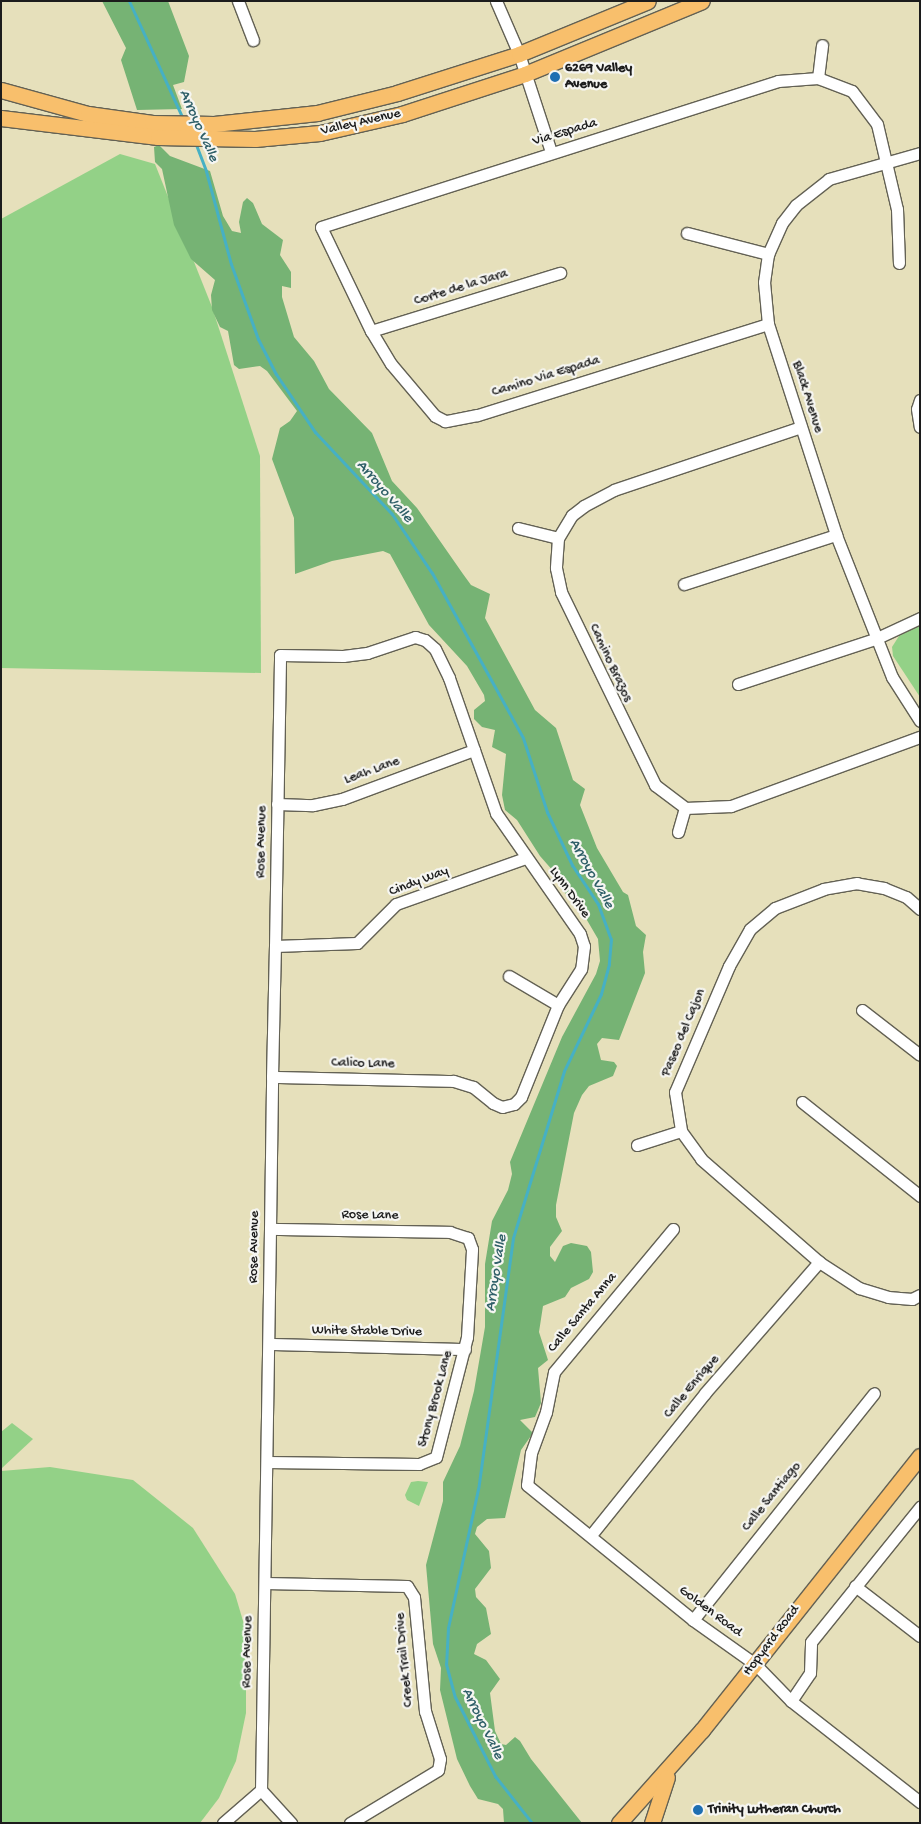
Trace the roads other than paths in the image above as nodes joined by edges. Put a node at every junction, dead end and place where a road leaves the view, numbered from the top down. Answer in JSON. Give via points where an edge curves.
{"nodes":[{"id":1,"x":238,"y":1,"type":"edge"},
{"id":2,"x":496,"y":1,"type":"edge"},
{"id":3,"x":648,"y":1,"type":"edge"},
{"id":4,"x":702,"y":1,"type":"edge"},
{"id":5,"x":253,"y":40,"type":"dead end"},
{"id":6,"x":822,"y":45,"type":"dead end"},
{"id":7,"x":519,"y":54,"type":"junction"},
{"id":8,"x":525,"y":74,"type":"junction"},
{"id":9,"x":818,"y":78,"type":"junction"},
{"id":10,"x":1,"y":90,"type":"edge"},
{"id":11,"x":1,"y":118,"type":"edge"},
{"id":12,"x":155,"y":130,"type":"junction"},
{"id":13,"x":551,"y":152,"type":"junction"},
{"id":14,"x":920,"y":153,"type":"edge"},
{"id":15,"x":888,"y":161,"type":"junction"},
{"id":16,"x":687,"y":233,"type":"dead end"},
{"id":17,"x":768,"y":254,"type":"junction"},
{"id":18,"x":899,"y":264,"type":"dead end"},
{"id":19,"x":560,"y":273,"type":"dead end"},
{"id":20,"x":768,"y":324,"type":"junction"},
{"id":21,"x":371,"y":331,"type":"junction"},
{"id":22,"x":920,"y":400,"type":"edge"},
{"id":23,"x":801,"y":427,"type":"junction"},
{"id":24,"x":920,"y":427,"type":"edge"},
{"id":25,"x":518,"y":528,"type":"dead end"},
{"id":26,"x":836,"y":535,"type":"junction"},
{"id":27,"x":558,"y":538,"type":"junction"},
{"id":28,"x":684,"y":584,"type":"dead end"},
{"id":29,"x":920,"y":618,"type":"edge"},
{"id":30,"x":875,"y":638,"type":"junction"},
{"id":31,"x":425,"y":640,"type":"joint"},
{"id":32,"x":738,"y":684,"type":"dead end"},
{"id":33,"x":920,"y":721,"type":"edge"},
{"id":34,"x":920,"y":737,"type":"edge"},
{"id":35,"x":474,"y":750,"type":"junction"},
{"id":36,"x":277,"y":804,"type":"junction"},
{"id":37,"x":685,"y":808,"type":"junction"},
{"id":38,"x":678,"y":832,"type":"dead end"},
{"id":39,"x":525,"y":858,"type":"junction"},
{"id":40,"x":920,"y":909,"type":"edge"},
{"id":41,"x":275,"y":946,"type":"junction"},
{"id":42,"x":509,"y":976,"type":"dead end"},
{"id":43,"x":558,"y":1005,"type":"junction"},
{"id":44,"x":862,"y":1010,"type":"dead end"},
{"id":45,"x":920,"y":1055,"type":"edge"},
{"id":46,"x":272,"y":1077,"type":"junction"},
{"id":47,"x":453,"y":1081,"type":"joint"},
{"id":48,"x":802,"y":1102,"type":"dead end"},
{"id":49,"x":681,"y":1130,"type":"junction"},
{"id":50,"x":637,"y":1145,"type":"dead end"},
{"id":51,"x":920,"y":1196,"type":"edge"},
{"id":52,"x":270,"y":1228,"type":"junction"},
{"id":53,"x":673,"y":1229,"type":"dead end"},
{"id":54,"x":468,"y":1238,"type":"joint"},
{"id":55,"x":819,"y":1262,"type":"junction"},
{"id":56,"x":920,"y":1295,"type":"edge"},
{"id":57,"x":269,"y":1344,"type":"junction"},
{"id":58,"x":464,"y":1349,"type":"junction"},
{"id":59,"x":874,"y":1393,"type":"dead end"},
{"id":60,"x":920,"y":1456,"type":"edge"},
{"id":61,"x":267,"y":1462,"type":"junction"},
{"id":62,"x":527,"y":1485,"type":"joint"},
{"id":63,"x":920,"y":1507,"type":"edge"},
{"id":64,"x":591,"y":1535,"type":"junction"},
{"id":65,"x":265,"y":1583,"type":"junction"},
{"id":66,"x":855,"y":1586,"type":"junction"},
{"id":67,"x":693,"y":1620,"type":"junction"},
{"id":68,"x":920,"y":1636,"type":"edge"},
{"id":69,"x":755,"y":1664,"type":"junction"},
{"id":70,"x":791,"y":1701,"type":"junction"},
{"id":71,"x":672,"y":1764,"type":"junction"},
{"id":72,"x":261,"y":1790,"type":"junction"},
{"id":73,"x":920,"y":1802,"type":"edge"},
{"id":74,"x":223,"y":1823,"type":"edge"},
{"id":75,"x":291,"y":1823,"type":"edge"},
{"id":76,"x":350,"y":1823,"type":"edge"},
{"id":77,"x":619,"y":1823,"type":"edge"},
{"id":78,"x":652,"y":1823,"type":"edge"}],
"edges":[{"from":1,"to":5,"type":"street"},
{"from":2,"to":7,"type":"street"},
{"from":3,"to":7,"type":"main road","name":"Valley Avenue"},
{"from":4,"to":8,"type":"main road","name":"Valley Avenue"},
{"from":6,"to":9,"type":"street"},
{"from":7,"to":8,"type":"street"},
{"from":7,"to":12,"type":"main road","name":"Valley Avenue","via":[[397,94],[317,113]]},
{"from":8,"to":12,"type":"main road","name":"Valley Avenue","via":[[402,114],[320,133],[222,139]]},
{"from":8,"to":13,"type":"street"},
{"from":9,"to":13,"type":"street","name":"Via Espada","via":[[778,81]]},
{"from":9,"to":15,"type":"street","name":"Via Espada","via":[[852,91],[864,104],[878,124]]},
{"from":10,"to":12,"type":"main road","name":"Valley Avenue"},
{"from":11,"to":12,"type":"main road","name":"Valley Avenue"},
{"from":13,"to":21,"type":"street","name":"Via Espada","via":[[321,227]]},
{"from":14,"to":15,"type":"street","name":"Black Avenue"},
{"from":15,"to":17,"type":"street","name":"Black Avenue","via":[[829,179],[796,205],[782,222]]},
{"from":15,"to":18,"type":"street","name":"Via Espada","via":[[897,209]]},
{"from":16,"to":17,"type":"street"},
{"from":17,"to":20,"type":"street","name":"Black Avenue","via":[[764,282]]},
{"from":19,"to":21,"type":"street","name":"Corte de la Jara"},
{"from":20,"to":21,"type":"street","name":"Camino Via Espada","via":[[477,415],[445,421],[435,416],[392,364]]},
{"from":20,"to":23,"type":"street","name":"Black Avenue"},
{"from":22,"to":24,"type":"street","via":[[917,409]]},
{"from":23,"to":26,"type":"street","name":"Black Avenue"},
{"from":23,"to":27,"type":"street","name":"Camino Brazos","via":[[614,490],[572,515]]},
{"from":25,"to":27,"type":"street"},
{"from":26,"to":28,"type":"street"},
{"from":26,"to":30,"type":"street","name":"Black Avenue"},
{"from":27,"to":37,"type":"street","name":"Camino Brazos","via":[[556,568],[561,592],[612,702],[655,785]]},
{"from":29,"to":30,"type":"street"},
{"from":30,"to":32,"type":"street"},
{"from":30,"to":33,"type":"street","name":"Black Avenue","via":[[892,677]]},
{"from":31,"to":35,"type":"street","name":"Lynn Drive","via":[[435,649],[449,678]]},
{"from":31,"to":36,"type":"street","name":"Rose Avenue","via":[[415,637],[367,653],[343,656],[280,655]]},
{"from":34,"to":37,"type":"street","via":[[731,806]]},
{"from":35,"to":36,"type":"street","name":"Leah Lane","via":[[342,798],[313,805]]},
{"from":35,"to":39,"type":"street","name":"Lynn Drive","via":[[490,800]]},
{"from":36,"to":41,"type":"street","name":"Rose Avenue"},
{"from":37,"to":38,"type":"street"},
{"from":39,"to":41,"type":"street","name":"Cindy Way","via":[[396,904],[357,943]]},
{"from":39,"to":43,"type":"street","name":"Lynn Drive","via":[[580,934],[584,946],[581,969]]},
{"from":40,"to":49,"type":"street","name":"Paseo del Cajon","via":[[906,897],[884,888],[857,883],[824,889],[775,908],[750,929],[729,966],[676,1092]]},
{"from":41,"to":46,"type":"street","name":"Rose Avenue"},
{"from":42,"to":43,"type":"street"},
{"from":43,"to":47,"type":"street","name":"Lynn Drive","via":[[521,1097],[514,1104],[498,1105],[473,1087]]},
{"from":44,"to":45,"type":"street"},
{"from":46,"to":47,"type":"street","name":"Calico Lane"},
{"from":46,"to":52,"type":"street","name":"Rose Avenue"},
{"from":48,"to":51,"type":"street"},
{"from":49,"to":50,"type":"street"},
{"from":49,"to":55,"type":"street","name":"Paseo del Cajon","via":[[701,1160]]},
{"from":52,"to":54,"type":"street","name":"Rose Lane","via":[[450,1232]]},
{"from":52,"to":57,"type":"street","name":"Rose Avenue"},
{"from":53,"to":62,"type":"street","name":"Calle Santa Anna","via":[[554,1372],[546,1412],[531,1453]]},
{"from":54,"to":58,"type":"street","name":"Stony Brook Lane","via":[[472,1250],[472,1292]]},
{"from":55,"to":56,"type":"street","name":"Paseo del Cajon","via":[[860,1288],[888,1297],[912,1299]]},
{"from":55,"to":64,"type":"street","name":"Calle Enrique","via":[[705,1394]]},
{"from":57,"to":58,"type":"street","name":"White Stable Drive"},
{"from":57,"to":61,"type":"street","name":"Rose Avenue"},
{"from":58,"to":61,"type":"street","name":"Stony Brook Lane","via":[[441,1446],[436,1457],[428,1463]]},
{"from":59,"to":67,"type":"street","name":"Calle Santiago"},
{"from":60,"to":69,"type":"main road","name":"Hopyard Road"},
{"from":61,"to":65,"type":"street","name":"Rose Avenue"},
{"from":62,"to":64,"type":"street","name":"Golden Road"},
{"from":63,"to":66,"type":"street"},
{"from":64,"to":67,"type":"street","name":"Golden Road"},
{"from":65,"to":72,"type":"street","name":"Rose Avenue"},
{"from":65,"to":76,"type":"street","name":"Creek Trail Drive","via":[[407,1586],[414,1597],[425,1711],[440,1759],[438,1770]]},
{"from":66,"to":68,"type":"street"},
{"from":66,"to":70,"type":"street","via":[[810,1642],[810,1673]]},
{"from":67,"to":69,"type":"street","name":"Golden Road"},
{"from":69,"to":70,"type":"street","name":"Golden Road"},
{"from":69,"to":71,"type":"main road","name":"Hopyard Road"},
{"from":70,"to":73,"type":"street","name":"Golden Road"},
{"from":71,"to":77,"type":"main road","name":"Hopyard Road"},
{"from":71,"to":78,"type":"main road","via":[[660,1791]]},
{"from":72,"to":74,"type":"street"},
{"from":72,"to":75,"type":"street"}]}
